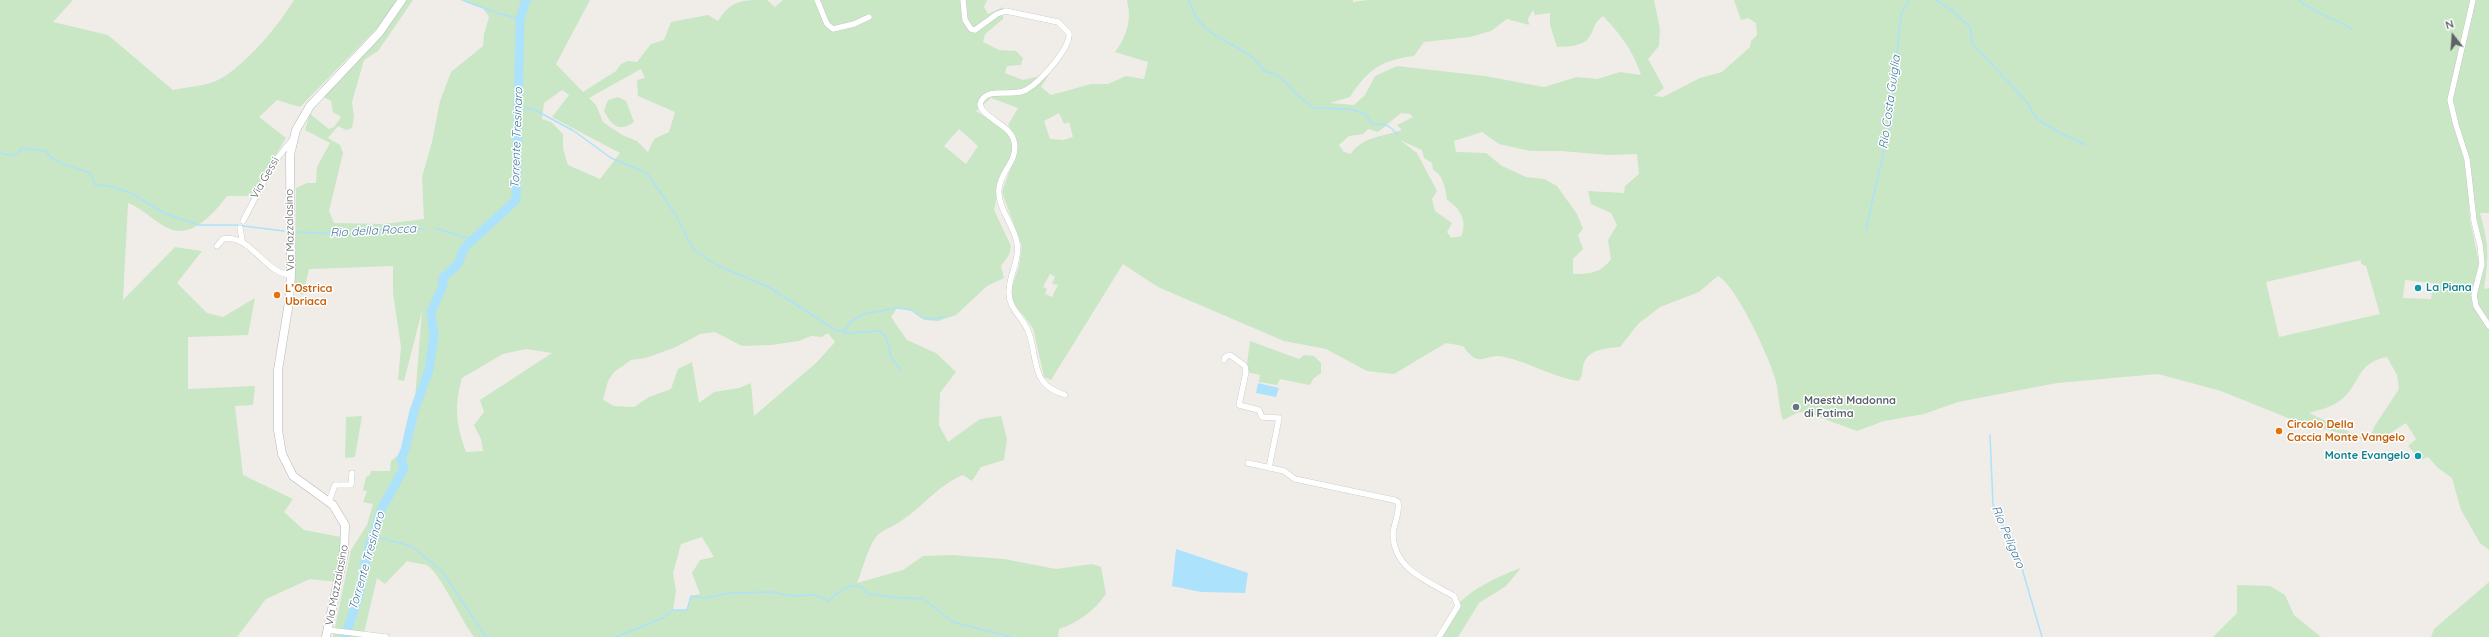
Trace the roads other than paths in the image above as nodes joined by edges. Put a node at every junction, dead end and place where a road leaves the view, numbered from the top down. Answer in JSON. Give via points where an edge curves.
{"nodes":[{"id":1,"x":402,"y":0,"type":"edge"},
{"id":2,"x":817,"y":0,"type":"edge"},
{"id":3,"x":963,"y":0,"type":"edge"},
{"id":4,"x":2473,"y":0,"type":"edge"},
{"id":5,"x":869,"y":17,"type":"dead end"},
{"id":6,"x":293,"y":139,"type":"junction"},
{"id":7,"x":243,"y":221,"type":"dead end"},
{"id":8,"x":240,"y":228,"type":"dead end"},
{"id":9,"x":242,"y":240,"type":"junction"},
{"id":10,"x":217,"y":246,"type":"dead end"},
{"id":11,"x":291,"y":275,"type":"junction"},
{"id":12,"x":2489,"y":326,"type":"edge"},
{"id":13,"x":1224,"y":360,"type":"dead end"},
{"id":14,"x":1065,"y":395,"type":"dead end"},
{"id":15,"x":1248,"y":464,"type":"dead end"},
{"id":16,"x":1269,"y":468,"type":"junction"},
{"id":17,"x":352,"y":473,"type":"dead end"},
{"id":18,"x":329,"y":501,"type":"junction"},
{"id":19,"x":327,"y":634,"type":"edge"},
{"id":20,"x":386,"y":637,"type":"edge"},
{"id":21,"x":1439,"y":637,"type":"edge"}],
"edges":[{"from":1,"to":6,"type":"main road","name":"Via Mazzalasino","via":[[379,32],[310,106]]},
{"from":2,"to":5,"type":"street","via":[[827,24],[833,29]]},
{"from":3,"to":14,"type":"street","via":[[965,20],[971,29],[975,30],[997,14],[1006,11],[1058,22],[1069,33],[1069,42],[1064,50],[1031,86],[1015,93],[991,93],[984,96],[980,104],[982,111],[1010,133],[1015,144],[1014,156],[999,188],[1001,203],[1018,248],[1017,263],[1009,289],[1010,302],[1029,331],[1040,377],[1046,386]]},
{"from":4,"to":12,"type":"street","via":[[2450,100],[2467,159],[2474,220],[2480,245],[2482,264],[2474,295],[2476,306]]},
{"from":6,"to":7,"type":"street","name":"Via Gessi","via":[[274,162]]},
{"from":6,"to":11,"type":"main road","name":"Via Mazzalasino","via":[[290,164]]},
{"from":8,"to":9,"type":"street"},
{"from":9,"to":10,"type":"street","via":[[223,239]]},
{"from":9,"to":11,"type":"street","via":[[282,273]]},
{"from":11,"to":18,"type":"main road","name":"Via Mazzalasino","via":[[277,383],[279,442],[293,476]]},
{"from":13,"to":16,"type":"street","via":[[1225,356],[1230,355],[1245,366],[1239,405],[1259,410],[1262,417],[1279,418]]},
{"from":15,"to":16,"type":"street"},
{"from":16,"to":21,"type":"street","via":[[1284,471],[1296,479],[1398,502],[1394,528],[1395,551],[1412,572],[1454,596],[1458,606]]},
{"from":17,"to":18,"type":"street","via":[[351,485],[335,485]]},
{"from":18,"to":19,"type":"main road","name":"Via Mazzalasino","via":[[341,514],[346,535]]},
{"from":19,"to":20,"type":"street","via":[[339,632]]}]}
